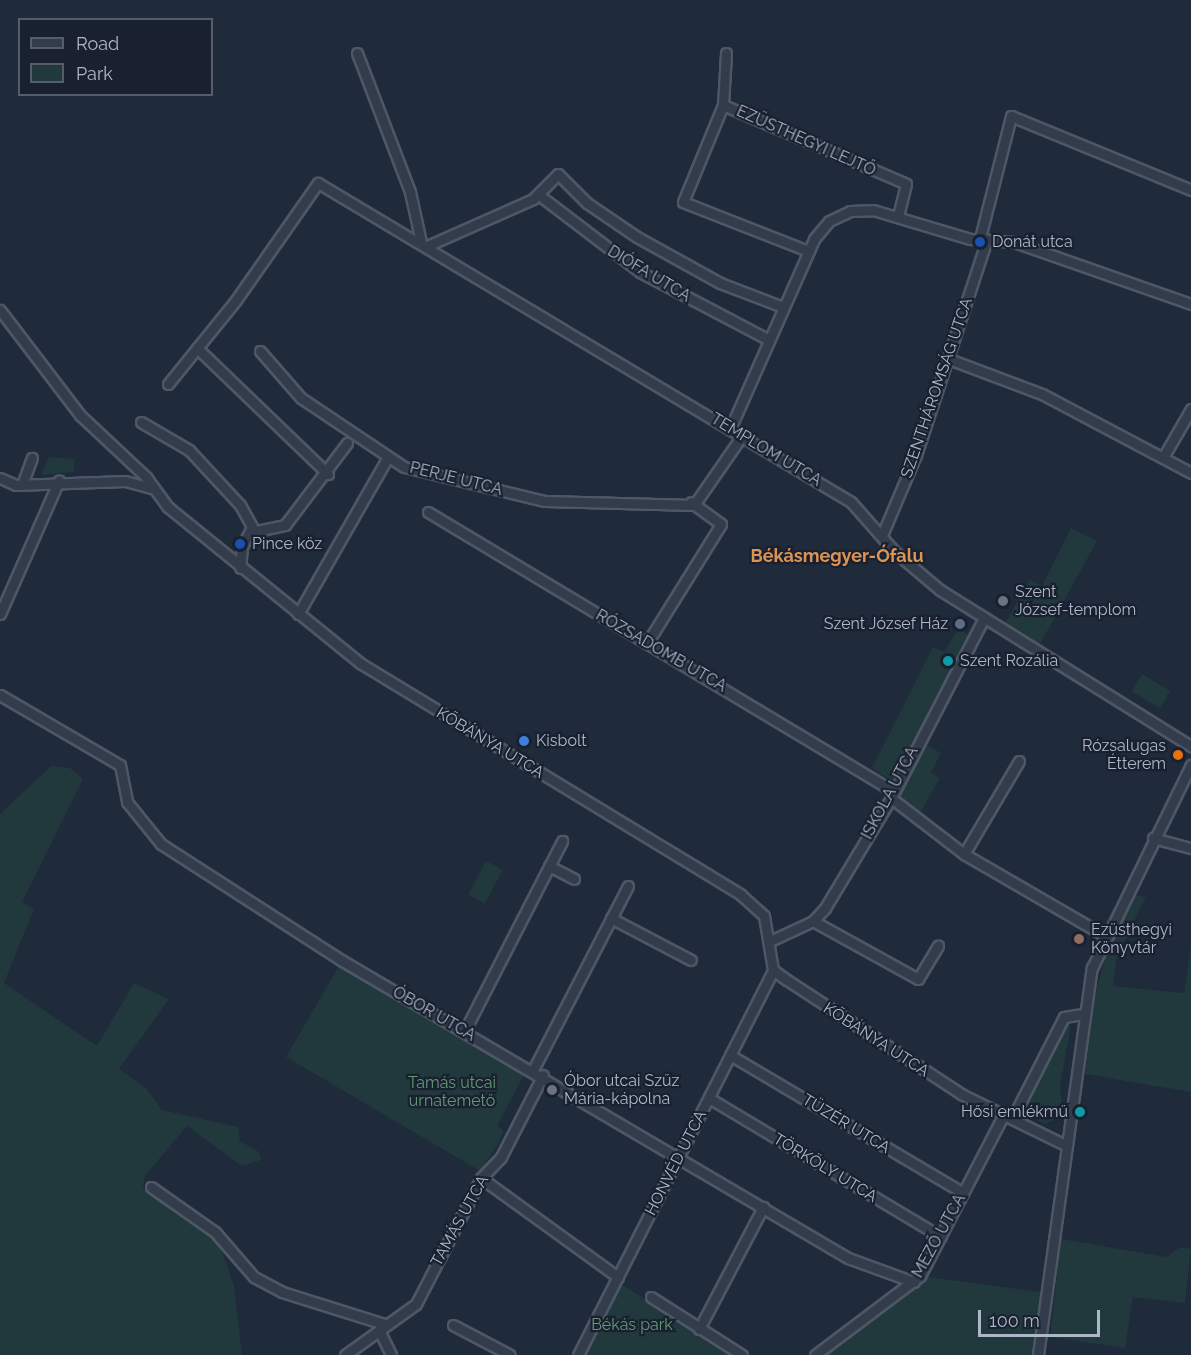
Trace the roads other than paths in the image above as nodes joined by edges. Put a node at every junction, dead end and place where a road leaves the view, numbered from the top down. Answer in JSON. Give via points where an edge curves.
{"nodes":[{"id":1,"x":357,"y":53,"type":"dead end"},
{"id":2,"x":726,"y":53,"type":"dead end"},
{"id":3,"x":723,"y":105,"type":"junction"},
{"id":4,"x":1191,"y":190,"type":"edge"},
{"id":5,"x":538,"y":195,"type":"junction"},
{"id":6,"x":898,"y":216,"type":"junction"},
{"id":7,"x":979,"y":239,"type":"junction"},
{"id":8,"x":424,"y":244,"type":"junction"},
{"id":9,"x":808,"y":251,"type":"junction"},
{"id":10,"x":1191,"y":304,"type":"edge"},
{"id":11,"x":783,"y":307,"type":"junction"},
{"id":12,"x":0,"y":310,"type":"edge"},
{"id":13,"x":769,"y":339,"type":"junction"},
{"id":14,"x":197,"y":348,"type":"junction"},
{"id":15,"x":260,"y":351,"type":"dead end"},
{"id":16,"x":949,"y":359,"type":"junction"},
{"id":17,"x":168,"y":384,"type":"dead end"},
{"id":18,"x":1191,"y":409,"type":"edge"},
{"id":19,"x":141,"y":422,"type":"dead end"},
{"id":20,"x":730,"y":429,"type":"junction"},
{"id":21,"x":741,"y":437,"type":"junction"},
{"id":22,"x":347,"y":443,"type":"dead end"},
{"id":23,"x":1165,"y":454,"type":"junction"},
{"id":24,"x":32,"y":458,"type":"dead end"},
{"id":25,"x":388,"y":458,"type":"junction"},
{"id":26,"x":1191,"y":473,"type":"edge"},
{"id":27,"x":328,"y":474,"type":"junction"},
{"id":28,"x":0,"y":478,"type":"edge"},
{"id":29,"x":59,"y":480,"type":"junction"},
{"id":30,"x":22,"y":485,"type":"junction"},
{"id":31,"x":152,"y":488,"type":"junction"},
{"id":32,"x":692,"y":503,"type":"junction"},
{"id":33,"x":428,"y":512,"type":"dead end"},
{"id":34,"x":252,"y":532,"type":"junction"},
{"id":35,"x":882,"y":536,"type":"junction"},
{"id":36,"x":240,"y":568,"type":"junction"},
{"id":37,"x":0,"y":614,"type":"edge"},
{"id":38,"x":298,"y":614,"type":"junction"},
{"id":39,"x":984,"y":618,"type":"junction"},
{"id":40,"x":647,"y":643,"type":"junction"},
{"id":41,"x":0,"y":695,"type":"edge"},
{"id":42,"x":1191,"y":746,"type":"edge"},
{"id":43,"x":1019,"y":761,"type":"dead end"},
{"id":44,"x":1191,"y":765,"type":"edge"},
{"id":45,"x":892,"y":795,"type":"junction"},
{"id":46,"x":1153,"y":838,"type":"junction"},
{"id":47,"x":562,"y":841,"type":"dead end"},
{"id":48,"x":1191,"y":848,"type":"edge"},
{"id":49,"x":964,"y":854,"type":"junction"},
{"id":50,"x":549,"y":866,"type":"junction"},
{"id":51,"x":574,"y":879,"type":"dead end"},
{"id":52,"x":628,"y":886,"type":"dead end"},
{"id":53,"x":611,"y":918,"type":"junction"},
{"id":54,"x":813,"y":921,"type":"junction"},
{"id":55,"x":1104,"y":935,"type":"junction"},
{"id":56,"x":770,"y":941,"type":"junction"},
{"id":57,"x":938,"y":946,"type":"dead end"},
{"id":58,"x":691,"y":960,"type":"dead end"},
{"id":59,"x":773,"y":970,"type":"junction"},
{"id":60,"x":1083,"y":1014,"type":"junction"},
{"id":61,"x":464,"y":1032,"type":"junction"},
{"id":62,"x":730,"y":1055,"type":"junction"},
{"id":63,"x":533,"y":1070,"type":"junction"},
{"id":64,"x":543,"y":1076,"type":"junction"},
{"id":65,"x":709,"y":1098,"type":"junction"},
{"id":66,"x":1008,"y":1115,"type":"junction"},
{"id":67,"x":1065,"y":1145,"type":"junction"},
{"id":68,"x":681,"y":1156,"type":"junction"},
{"id":69,"x":481,"y":1178,"type":"junction"},
{"id":70,"x":151,"y":1187,"type":"dead end"},
{"id":71,"x":963,"y":1193,"type":"junction"},
{"id":72,"x":763,"y":1207,"type":"junction"},
{"id":73,"x":941,"y":1238,"type":"junction"},
{"id":74,"x":618,"y":1277,"type":"junction"},
{"id":75,"x":915,"y":1282,"type":"junction"},
{"id":76,"x":651,"y":1297,"type":"dead end"},
{"id":77,"x":453,"y":1325,"type":"dead end"},
{"id":78,"x":382,"y":1327,"type":"junction"},
{"id":79,"x":699,"y":1329,"type":"junction"},
{"id":80,"x":345,"y":1355,"type":"edge"},
{"id":81,"x":391,"y":1355,"type":"edge"},
{"id":82,"x":510,"y":1355,"type":"edge"},
{"id":83,"x":578,"y":1355,"type":"edge"},
{"id":84,"x":742,"y":1355,"type":"edge"},
{"id":85,"x":815,"y":1355,"type":"edge"},
{"id":86,"x":1038,"y":1355,"type":"edge"}],
"edges":[{"from":1,"to":8,"type":"street","via":[[410,192]]},
{"from":2,"to":3,"type":"street","name":"EZÜSTHEGYI LEJTŐ"},
{"from":3,"to":6,"type":"street","name":"EZÜSTHEGYI LEJTŐ","via":[[906,184]]},
{"from":3,"to":9,"type":"street","via":[[683,202]]},
{"from":4,"to":7,"type":"street","name":"SZENTHÁROMSÁG UTCA","via":[[1011,116]]},
{"from":5,"to":8,"type":"street"},
{"from":5,"to":11,"type":"street","via":[[558,174],[587,203],[637,237],[720,283]]},
{"from":5,"to":13,"type":"street","name":"DIÓFA UTCA","via":[[640,272]]},
{"from":6,"to":7,"type":"street"},
{"from":6,"to":9,"type":"street","via":[[861,210],[839,215],[821,227]]},
{"from":7,"to":10,"type":"street","via":[[1014,242]]},
{"from":7,"to":16,"type":"street","name":"SZENTHÁROMSÁG UTCA"},
{"from":8,"to":14,"type":"street","name":"TEMPLOM UTCA","via":[[318,183]]},
{"from":8,"to":20,"type":"street","name":"TEMPLOM UTCA"},
{"from":9,"to":11,"type":"street"},
{"from":11,"to":13,"type":"street"},
{"from":12,"to":31,"type":"street","name":"KŐBÁNYA UTCA","via":[[80,415]]},
{"from":13,"to":20,"type":"street"},
{"from":14,"to":17,"type":"street"},
{"from":14,"to":27,"type":"street"},
{"from":15,"to":25,"type":"street","name":"PERJE UTCA","via":[[301,398]]},
{"from":16,"to":23,"type":"street","via":[[1042,394]]},
{"from":16,"to":35,"type":"street","name":"SZENTHÁROMSÁG UTCA"},
{"from":18,"to":23,"type":"street"},
{"from":19,"to":34,"type":"street","via":[[189,450],[236,499]]},
{"from":20,"to":21,"type":"street","name":"TEMPLOM UTCA"},
{"from":21,"to":32,"type":"street"},
{"from":21,"to":35,"type":"street","name":"TEMPLOM UTCA","via":[[850,502]]},
{"from":22,"to":27,"type":"street"},
{"from":23,"to":26,"type":"street"},
{"from":24,"to":30,"type":"street"},
{"from":25,"to":32,"type":"street","name":"PERJE UTCA","via":[[404,467],[545,501]]},
{"from":25,"to":38,"type":"street"},
{"from":27,"to":34,"type":"street","via":[[285,525]]},
{"from":28,"to":30,"type":"street"},
{"from":29,"to":30,"type":"street"},
{"from":29,"to":31,"type":"street","via":[[125,481]]},
{"from":29,"to":37,"type":"street"},
{"from":31,"to":36,"type":"street","name":"KŐBÁNYA UTCA"},
{"from":32,"to":40,"type":"street","via":[[721,524]]},
{"from":33,"to":40,"type":"street","name":"RÓZSADOMB UTCA"},
{"from":34,"to":36,"type":"street","via":[[242,547]]},
{"from":35,"to":39,"type":"street","name":"TEMPLOM UTCA","via":[[915,572]]},
{"from":36,"to":38,"type":"street","name":"KŐBÁNYA UTCA"},
{"from":38,"to":56,"type":"street","name":"KŐBÁNYA UTCA","via":[[395,686],[741,895],[764,916]]},
{"from":39,"to":42,"type":"street","name":"TEMPLOM UTCA"},
{"from":39,"to":45,"type":"street","name":"ISKOLA UTCA"},
{"from":40,"to":45,"type":"street","name":"RÓZSADOMB UTCA"},
{"from":41,"to":61,"type":"street","name":"ÓBOR UTCA","via":[[120,765],[127,802],[161,844]]},
{"from":43,"to":49,"type":"street"},
{"from":44,"to":46,"type":"street"},
{"from":45,"to":49,"type":"street","name":"RÓZSADOMB UTCA"},
{"from":45,"to":54,"type":"street","name":"ISKOLA UTCA"},
{"from":46,"to":48,"type":"street"},
{"from":46,"to":55,"type":"street"},
{"from":47,"to":50,"type":"street"},
{"from":49,"to":55,"type":"street","name":"RÓZSADOMB UTCA"},
{"from":50,"to":51,"type":"street"},
{"from":50,"to":61,"type":"street"},
{"from":52,"to":53,"type":"street"},
{"from":53,"to":58,"type":"street"},
{"from":53,"to":63,"type":"street"},
{"from":54,"to":56,"type":"street"},
{"from":54,"to":57,"type":"street","via":[[918,979]]},
{"from":55,"to":60,"type":"street"},
{"from":56,"to":59,"type":"street","name":"KŐBÁNYA UTCA"},
{"from":59,"to":62,"type":"street","name":"HONVÉD UTCA"},
{"from":59,"to":66,"type":"street","name":"KŐBÁNYA UTCA","via":[[884,1048]]},
{"from":60,"to":66,"type":"street","name":"MEZŐ UTCA","via":[[1064,1017]]},
{"from":60,"to":67,"type":"street"},
{"from":61,"to":63,"type":"street","name":"ÓBOR UTCA"},
{"from":62,"to":65,"type":"street","name":"HONVÉD UTCA"},
{"from":62,"to":71,"type":"street","name":"TÜZÉR UTCA"},
{"from":63,"to":64,"type":"street","name":"ÓBOR UTCA"},
{"from":64,"to":68,"type":"street","name":"ÓBOR UTCA"},
{"from":64,"to":69,"type":"street","name":"TAMÁS UTCA","via":[[501,1157]]},
{"from":65,"to":68,"type":"street","name":"HONVÉD UTCA"},
{"from":65,"to":73,"type":"street","name":"TÖRKÖLY UTCA"},
{"from":66,"to":67,"type":"street","name":"KŐBÁNYA UTCA"},
{"from":66,"to":71,"type":"street","name":"MEZŐ UTCA"},
{"from":67,"to":86,"type":"street"},
{"from":68,"to":72,"type":"street","name":"ÓBOR UTCA"},
{"from":68,"to":74,"type":"street","name":"HONVÉD UTCA"},
{"from":69,"to":74,"type":"street"},
{"from":69,"to":78,"type":"street","name":"TAMÁS UTCA","via":[[416,1304]]},
{"from":70,"to":78,"type":"street","via":[[215,1232],[238,1263],[261,1281]]},
{"from":71,"to":73,"type":"street","name":"MEZŐ UTCA"},
{"from":72,"to":75,"type":"street","name":"ÓBOR UTCA","via":[[862,1266]]},
{"from":72,"to":79,"type":"street"},
{"from":73,"to":75,"type":"street","name":"MEZŐ UTCA"},
{"from":74,"to":83,"type":"street","name":"HONVÉD UTCA"},
{"from":75,"to":85,"type":"street","name":"MEZŐ UTCA"},
{"from":76,"to":79,"type":"street"},
{"from":77,"to":82,"type":"street"},
{"from":78,"to":80,"type":"street","name":"TAMÁS UTCA"},
{"from":78,"to":81,"type":"street"},
{"from":79,"to":84,"type":"street"}]}
